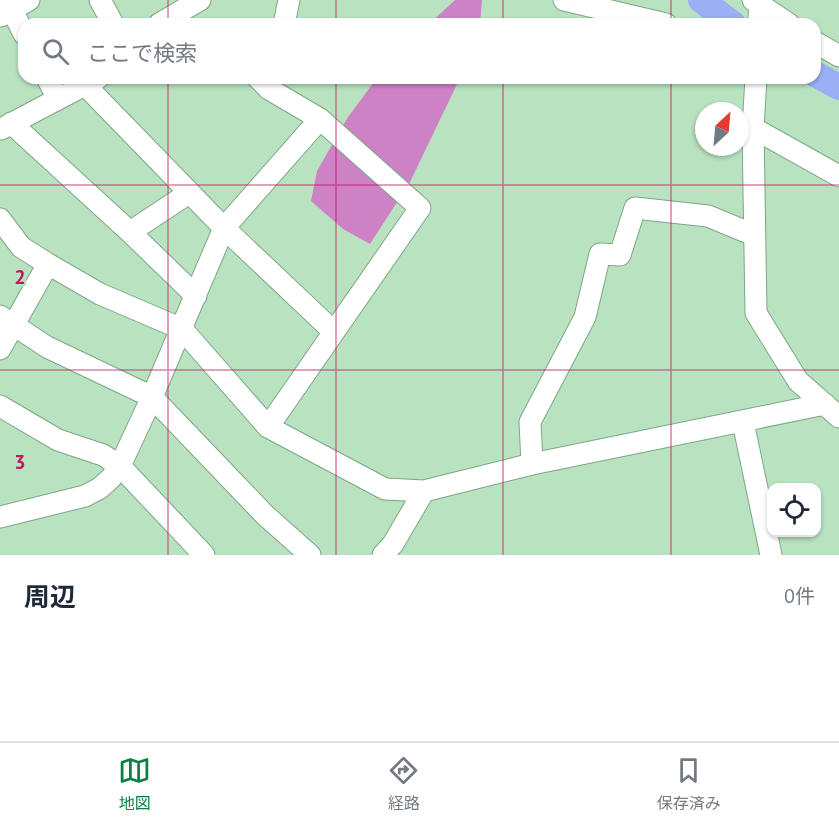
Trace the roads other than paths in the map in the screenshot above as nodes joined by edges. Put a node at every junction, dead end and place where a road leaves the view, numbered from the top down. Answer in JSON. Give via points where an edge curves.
{"nodes":[{"id":1,"x":100,"y":0,"type":"edge"},
{"id":2,"x":289,"y":0,"type":"edge"},
{"id":3,"x":564,"y":0,"type":"edge"},
{"id":4,"x":758,"y":9,"type":"edge"},
{"id":5,"x":194,"y":12,"type":"edge"},
{"id":6,"x":109,"y":18,"type":"edge"},
{"id":7,"x":176,"y":18,"type":"edge"},
{"id":8,"x":285,"y":18,"type":"edge"},
{"id":9,"x":640,"y":18,"type":"edge"},
{"id":10,"x":777,"y":18,"type":"edge"},
{"id":11,"x":821,"y":46,"type":"edge"},
{"id":12,"x":839,"y":56,"type":"edge"},
{"id":13,"x":50,"y":84,"type":"edge"},
{"id":14,"x":86,"y":84,"type":"edge"},
{"id":15,"x":94,"y":84,"type":"edge"},
{"id":16,"x":269,"y":84,"type":"edge"},
{"id":17,"x":756,"y":84,"type":"edge"},
{"id":18,"x":58,"y":99,"type":"junction"},
{"id":19,"x":320,"y":118,"type":"junction"},
{"id":20,"x":6,"y":126,"type":"edge"},
{"id":21,"x":753,"y":128,"type":"junction"},
{"id":22,"x":839,"y":176,"type":"edge"},
{"id":23,"x":189,"y":193,"type":"junction"},
{"id":24,"x":0,"y":219,"type":"edge"},
{"id":25,"x":224,"y":228,"type":"junction"},
{"id":26,"x":130,"y":232,"type":"junction"},
{"id":27,"x":754,"y":235,"type":"junction"},
{"id":28,"x":48,"y":264,"type":"junction"},
{"id":29,"x":196,"y":296,"type":"junction"},
{"id":30,"x":7,"y":320,"type":"edge"},
{"id":31,"x":182,"y":329,"type":"junction"},
{"id":32,"x":334,"y":332,"type":"junction"},
{"id":33,"x":0,"y":349,"type":"edge"},
{"id":34,"x":152,"y":398,"type":"junction"},
{"id":35,"x":0,"y":406,"type":"edge"},
{"id":36,"x":832,"y":411,"type":"edge"},
{"id":37,"x":743,"y":422,"type":"junction"},
{"id":38,"x":268,"y":427,"type":"junction"},
{"id":39,"x":532,"y":464,"type":"junction"},
{"id":40,"x":120,"y":466,"type":"junction"},
{"id":41,"x":424,"y":491,"type":"junction"},
{"id":42,"x":0,"y":517,"type":"edge"},
{"id":43,"x":393,"y":551,"type":"edge"},
{"id":44,"x":204,"y":555,"type":"edge"},
{"id":45,"x":310,"y":555,"type":"edge"},
{"id":46,"x":771,"y":555,"type":"edge"}],
"edges":[{"from":1,"to":6,"type":"street"},
{"from":2,"to":8,"type":"street"},
{"from":3,"to":9,"type":"street"},
{"from":4,"to":10,"type":"street"},
{"from":5,"to":7,"type":"street"},
{"from":11,"to":12,"type":"street"},
{"from":13,"to":18,"type":"street"},
{"from":14,"to":18,"type":"street"},
{"from":15,"to":23,"type":"street"},
{"from":16,"to":19,"type":"street"},
{"from":17,"to":21,"type":"street"},
{"from":18,"to":20,"type":"street"},
{"from":19,"to":25,"type":"street"},
{"from":19,"to":32,"type":"street","via":[[420,208]]},
{"from":20,"to":26,"type":"street"},
{"from":21,"to":22,"type":"street"},
{"from":21,"to":27,"type":"street"},
{"from":23,"to":25,"type":"street"},
{"from":23,"to":26,"type":"street"},
{"from":24,"to":28,"type":"street","via":[[21,247]]},
{"from":25,"to":29,"type":"street"},
{"from":25,"to":32,"type":"street"},
{"from":26,"to":29,"type":"street"},
{"from":27,"to":36,"type":"street","via":[[756,313],[798,381]]},
{"from":27,"to":39,"type":"street","via":[[708,216],[635,208],[620,255],[600,255],[585,317],[530,422]]},
{"from":28,"to":30,"type":"street"},
{"from":28,"to":31,"type":"street","via":[[100,294]]},
{"from":29,"to":31,"type":"street"},
{"from":30,"to":33,"type":"street"},
{"from":30,"to":34,"type":"street","via":[[47,346]]},
{"from":31,"to":34,"type":"street"},
{"from":31,"to":38,"type":"street"},
{"from":32,"to":38,"type":"street"},
{"from":34,"to":40,"type":"street"},
{"from":34,"to":45,"type":"street","via":[[265,515]]},
{"from":35,"to":40,"type":"street","via":[[58,440],[103,455]]},
{"from":36,"to":37,"type":"street"},
{"from":37,"to":39,"type":"street"},
{"from":37,"to":46,"type":"street"},
{"from":38,"to":41,"type":"street","via":[[385,489]]},
{"from":39,"to":41,"type":"street"},
{"from":40,"to":42,"type":"street","via":[[94,492]]},
{"from":40,"to":44,"type":"street"},
{"from":41,"to":43,"type":"street"}]}
